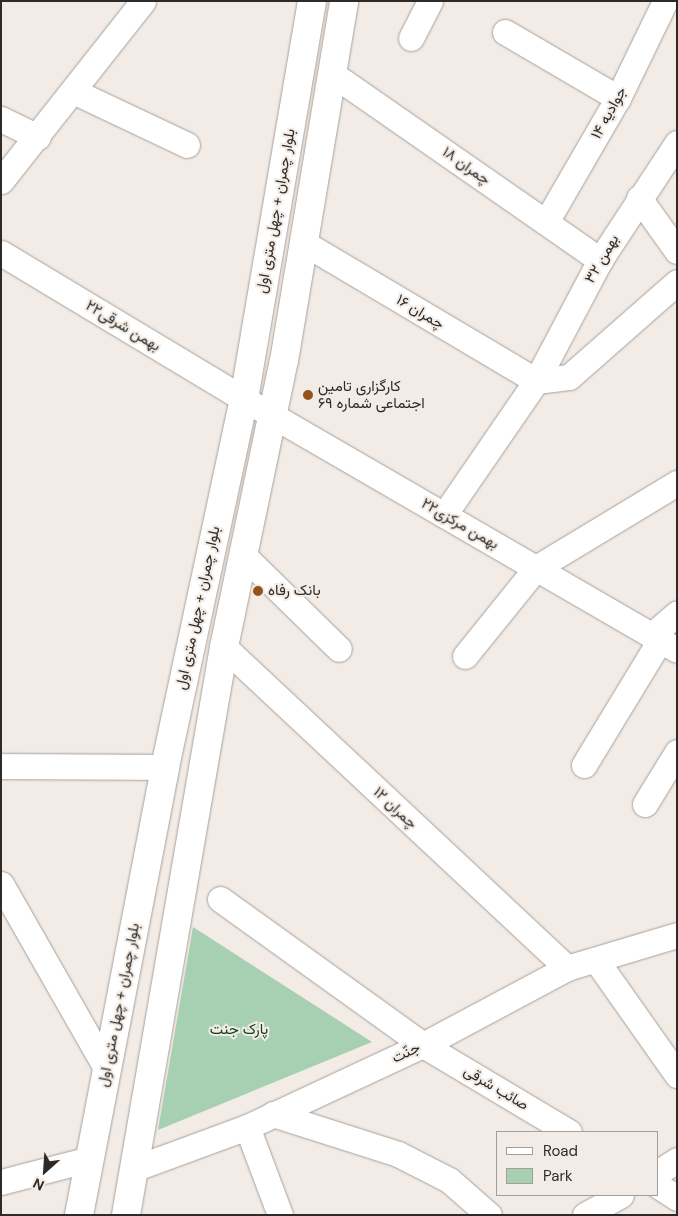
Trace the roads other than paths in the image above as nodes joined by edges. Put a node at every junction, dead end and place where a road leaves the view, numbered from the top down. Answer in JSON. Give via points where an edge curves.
{"nodes":[{"id":1,"x":143,"y":1,"type":"edge"},
{"id":2,"x":312,"y":1,"type":"edge"},
{"id":3,"x":344,"y":1,"type":"edge"},
{"id":4,"x":430,"y":1,"type":"edge"},
{"id":5,"x":665,"y":1,"type":"edge"},
{"id":6,"x":505,"y":32,"type":"dead end"},
{"id":7,"x":411,"y":38,"type":"dead end"},
{"id":8,"x":331,"y":72,"type":"junction"},
{"id":9,"x":73,"y":91,"type":"junction"},
{"id":10,"x":618,"y":98,"type":"junction"},
{"id":11,"x":1,"y":119,"type":"edge"},
{"id":12,"x":38,"y":137,"type":"junction"},
{"id":13,"x":677,"y":142,"type":"edge"},
{"id":14,"x":187,"y":145,"type":"dead end"},
{"id":15,"x":1,"y":181,"type":"edge"},
{"id":16,"x":639,"y":198,"type":"junction"},
{"id":17,"x":546,"y":222,"type":"junction"},
{"id":18,"x":304,"y":243,"type":"junction"},
{"id":19,"x":677,"y":251,"type":"edge"},
{"id":20,"x":1,"y":253,"type":"edge"},
{"id":21,"x":600,"y":260,"type":"junction"},
{"id":22,"x":677,"y":282,"type":"edge"},
{"id":23,"x":536,"y":381,"type":"junction"},
{"id":24,"x":244,"y":399,"type":"junction"},
{"id":25,"x":273,"y":416,"type":"junction"},
{"id":26,"x":677,"y":482,"type":"edge"},
{"id":27,"x":444,"y":515,"type":"junction"},
{"id":28,"x":243,"y":555,"type":"junction"},
{"id":29,"x":536,"y":568,"type":"junction"},
{"id":30,"x":677,"y":613,"type":"edge"},
{"id":31,"x":663,"y":642,"type":"edge"},
{"id":32,"x":224,"y":647,"type":"junction"},
{"id":33,"x":339,"y":649,"type":"dead end"},
{"id":34,"x":465,"y":656,"type":"dead end"},
{"id":35,"x":677,"y":752,"type":"edge"},
{"id":36,"x":584,"y":765,"type":"dead end"},
{"id":37,"x":1,"y":766,"type":"edge"},
{"id":38,"x":165,"y":767,"type":"junction"},
{"id":39,"x":645,"y":804,"type":"dead end"},
{"id":40,"x":1,"y":884,"type":"edge"},
{"id":41,"x":220,"y":899,"type":"dead end"},
{"id":42,"x":677,"y":935,"type":"edge"},
{"id":43,"x":596,"y":960,"type":"junction"},
{"id":44,"x":567,"y":968,"type":"junction"},
{"id":45,"x":423,"y":1045,"type":"junction"},
{"id":46,"x":106,"y":1068,"type":"junction"},
{"id":47,"x":677,"y":1075,"type":"edge"},
{"id":48,"x":273,"y":1114,"type":"junction"},
{"id":49,"x":246,"y":1127,"type":"junction"},
{"id":50,"x":568,"y":1131,"type":"edge"},
{"id":51,"x":90,"y":1159,"type":"junction"},
{"id":52,"x":677,"y":1160,"type":"edge"},
{"id":53,"x":133,"y":1169,"type":"junction"},
{"id":54,"x":658,"y":1172,"type":"edge"},
{"id":55,"x":1,"y":1182,"type":"edge"},
{"id":56,"x":658,"y":1186,"type":"edge"},
{"id":57,"x":619,"y":1196,"type":"edge"},
{"id":58,"x":677,"y":1198,"type":"edge"},
{"id":59,"x":79,"y":1215,"type":"edge"},
{"id":60,"x":126,"y":1215,"type":"edge"},
{"id":61,"x":280,"y":1215,"type":"edge"},
{"id":62,"x":489,"y":1215,"type":"edge"},
{"id":63,"x":585,"y":1215,"type":"edge"}],
"edges":[{"from":1,"to":9,"type":"street"},
{"from":2,"to":24,"type":"main road","name":"بلوار چمران + چهل متری اول"},
{"from":3,"to":8,"type":"main road","name":"بلوار چمران + چهل متری اول"},
{"from":4,"to":7,"type":"street"},
{"from":5,"to":10,"type":"street","name":"جوادیه ۱۴"},
{"from":6,"to":10,"type":"street"},
{"from":8,"to":17,"type":"street","name":"چمران ۱۸"},
{"from":8,"to":18,"type":"main road","name":"بلوار چمران + چهل متری اول"},
{"from":9,"to":12,"type":"street"},
{"from":9,"to":14,"type":"street"},
{"from":10,"to":17,"type":"street","name":"جوادیه ۱۴"},
{"from":11,"to":12,"type":"street"},
{"from":12,"to":15,"type":"street"},
{"from":13,"to":16,"type":"street","name":"بهمن ۳۲"},
{"from":16,"to":19,"type":"street"},
{"from":16,"to":21,"type":"street","name":"بهمن ۳۲"},
{"from":17,"to":21,"type":"street","name":"چمران ۱۸"},
{"from":18,"to":23,"type":"street","name":"چمران ۱۶"},
{"from":18,"to":25,"type":"main road","name":"بلوار چمران + چهل متری اول"},
{"from":20,"to":24,"type":"street","name":"۲۲بهمن شرقی"},
{"from":21,"to":23,"type":"street","name":"بهمن ۳۲"},
{"from":22,"to":23,"type":"street","via":[[570,377]]},
{"from":23,"to":27,"type":"street","name":"بهمن ۳۲"},
{"from":24,"to":25,"type":"street","name":"۲۲بهمن مرکزی"},
{"from":24,"to":38,"type":"main road","name":"بلوار چمران + چهل متری اول"},
{"from":25,"to":27,"type":"street","name":"۲۲بهمن مرکزی"},
{"from":25,"to":28,"type":"main road","name":"بلوار چمران + چهل متری اول"},
{"from":26,"to":29,"type":"street"},
{"from":27,"to":29,"type":"street","name":"۲۲بهمن مرکزی"},
{"from":28,"to":32,"type":"main road","name":"بلوار چمران + چهل متری اول"},
{"from":28,"to":33,"type":"street"},
{"from":29,"to":31,"type":"street","name":"۲۲بهمن مرکزی"},
{"from":29,"to":34,"type":"street"},
{"from":30,"to":31,"type":"street"},
{"from":31,"to":36,"type":"street"},
{"from":32,"to":44,"type":"street","name":"چمران ۱۲"},
{"from":32,"to":53,"type":"main road","name":"بلوار چمران + چهل متری اول"},
{"from":35,"to":39,"type":"street"},
{"from":37,"to":38,"type":"street"},
{"from":38,"to":46,"type":"main road","name":"بلوار چمران + چهل متری اول"},
{"from":40,"to":46,"type":"street"},
{"from":41,"to":45,"type":"street","name":"صائب شرقی"},
{"from":42,"to":43,"type":"street","name":"جنّت"},
{"from":43,"to":44,"type":"street","name":"جنّت"},
{"from":43,"to":47,"type":"street"},
{"from":44,"to":45,"type":"street","name":"جنّت"},
{"from":45,"to":48,"type":"street","name":"جنّت"},
{"from":45,"to":50,"type":"street","name":"صائب شرقی"},
{"from":46,"to":51,"type":"main road","name":"بلوار چمران + چهل متری اول"},
{"from":48,"to":49,"type":"street","name":"جنّت"},
{"from":48,"to":62,"type":"street","via":[[398,1154],[449,1180]]},
{"from":49,"to":53,"type":"street","name":"جنّت"},
{"from":49,"to":61,"type":"street"},
{"from":51,"to":55,"type":"street"},
{"from":51,"to":59,"type":"main road","name":"بلوار چمران + چهل متری اول"},
{"from":52,"to":54,"type":"street"},
{"from":53,"to":60,"type":"main road","name":"بلوار چمران + چهل متری اول"},
{"from":56,"to":58,"type":"street"},
{"from":57,"to":63,"type":"street"}]}
